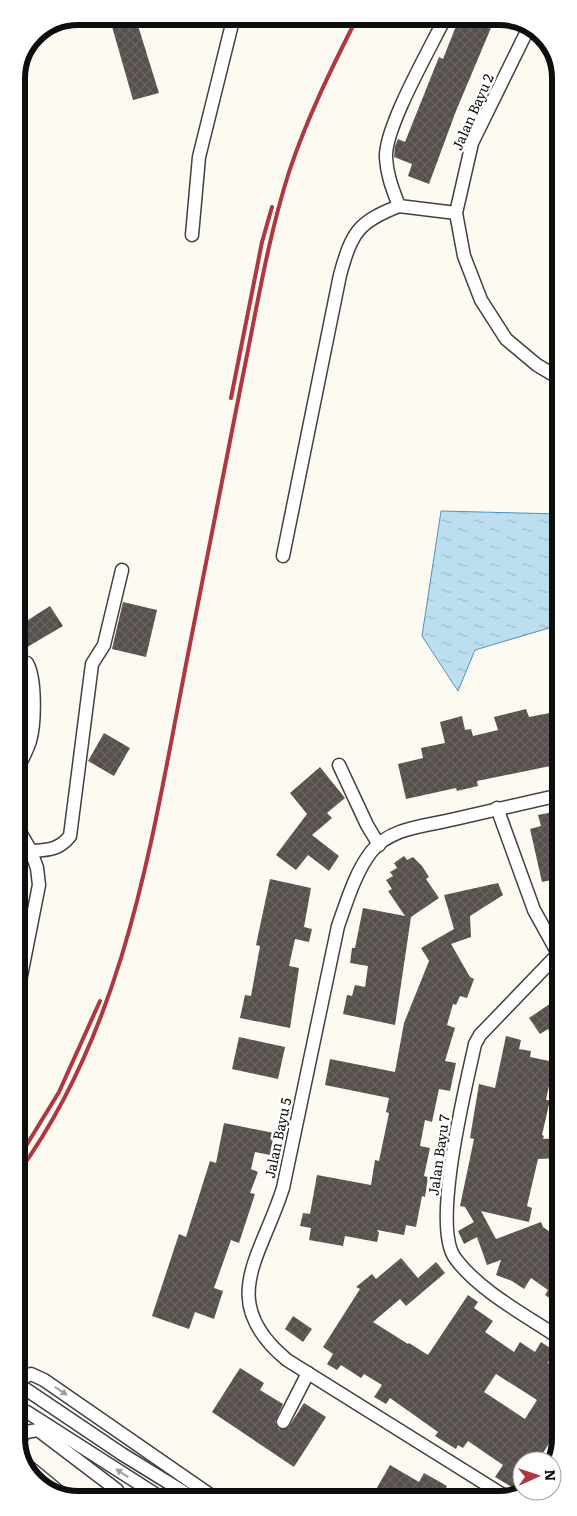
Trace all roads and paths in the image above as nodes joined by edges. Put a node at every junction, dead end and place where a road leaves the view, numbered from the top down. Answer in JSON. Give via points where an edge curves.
{"nodes":[{"id":1,"x":232,"y":25,"type":"edge"},
{"id":2,"x":442,"y":25,"type":"edge"},
{"id":3,"x":526,"y":33,"type":"edge"},
{"id":4,"x":400,"y":206,"type":"junction"},
{"id":5,"x":456,"y":213,"type":"junction"},
{"id":6,"x":192,"y":236,"type":"dead end"},
{"id":7,"x":552,"y":374,"type":"edge"},
{"id":8,"x":283,"y":556,"type":"dead end"},
{"id":9,"x":122,"y":570,"type":"dead end"},
{"id":10,"x":25,"y":663,"type":"edge"},
{"id":11,"x":25,"y":750,"type":"edge"},
{"id":12,"x":339,"y":765,"type":"dead end"},
{"id":13,"x":552,"y":797,"type":"edge"},
{"id":14,"x":497,"y":808,"type":"junction"},
{"id":15,"x":25,"y":839,"type":"edge"},
{"id":16,"x":379,"y":845,"type":"junction"},
{"id":17,"x":32,"y":851,"type":"junction"},
{"id":18,"x":552,"y":943,"type":"edge"},
{"id":19,"x":25,"y":955,"type":"edge"},
{"id":20,"x":552,"y":963,"type":"edge"},
{"id":21,"x":552,"y":1333,"type":"edge"},
{"id":22,"x":308,"y":1373,"type":"junction"},
{"id":23,"x":25,"y":1377,"type":"edge"},
{"id":24,"x":25,"y":1389,"type":"edge"},
{"id":25,"x":25,"y":1412,"type":"edge"},
{"id":26,"x":283,"y":1422,"type":"dead end"},
{"id":27,"x":25,"y":1433,"type":"edge"},
{"id":28,"x":60,"y":1439,"type":"junction"},
{"id":29,"x":117,"y":1491,"type":"edge"},
{"id":30,"x":148,"y":1491,"type":"edge"},
{"id":31,"x":182,"y":1491,"type":"edge"},
{"id":32,"x":204,"y":1491,"type":"edge"},
{"id":33,"x":497,"y":1491,"type":"edge"}],
"edges":[{"from":1,"to":6,"type":"street","via":[[199,157]]},
{"from":2,"to":4,"type":"street","via":[[390,132],[386,156],[390,183]]},
{"from":3,"to":5,"type":"street","name":"Jalan Bayu 2","via":[[472,143]]},
{"from":4,"to":5,"type":"street"},
{"from":4,"to":8,"type":"street","via":[[378,214],[360,227],[348,246]]},
{"from":5,"to":7,"type":"street","via":[[464,256],[481,300],[506,339]]},
{"from":9,"to":17,"type":"street","via":[[104,645],[92,664],[70,836],[62,846]]},
{"from":10,"to":11,"type":"street","via":[[31,670],[32,682],[32,732]]},
{"from":12,"to":16,"type":"street"},
{"from":13,"to":14,"type":"street","name":"Jalan Bayu 5"},
{"from":14,"to":16,"type":"street","name":"Jalan Bayu 5","via":[[420,825]]},
{"from":14,"to":18,"type":"street","via":[[534,910]]},
{"from":15,"to":17,"type":"street"},
{"from":16,"to":22,"type":"street","name":"Jalan Bayu 5","via":[[371,852],[354,884],[338,926],[283,1188],[275,1215],[255,1258],[249,1282],[248,1306],[256,1327],[268,1345]]},
{"from":17,"to":19,"type":"street","via":[[39,885]]},
{"from":20,"to":21,"type":"street","name":"Jalan Bayu 7","via":[[480,1035],[475,1044],[461,1110],[446,1223],[447,1241],[467,1272]]},
{"from":22,"to":26,"type":"street"},
{"from":22,"to":33,"type":"street","name":"Jalan Bayu 5"},
{"from":23,"to":32,"type":"street","one_way":true,"via":[[31,1374],[44,1380]]},
{"from":24,"to":31,"type":"street"},
{"from":25,"to":28,"type":"street"},
{"from":27,"to":28,"type":"street","via":[[38,1430]]},
{"from":28,"to":29,"type":"street"},
{"from":30,"to":28,"type":"street","one_way":true}]}
